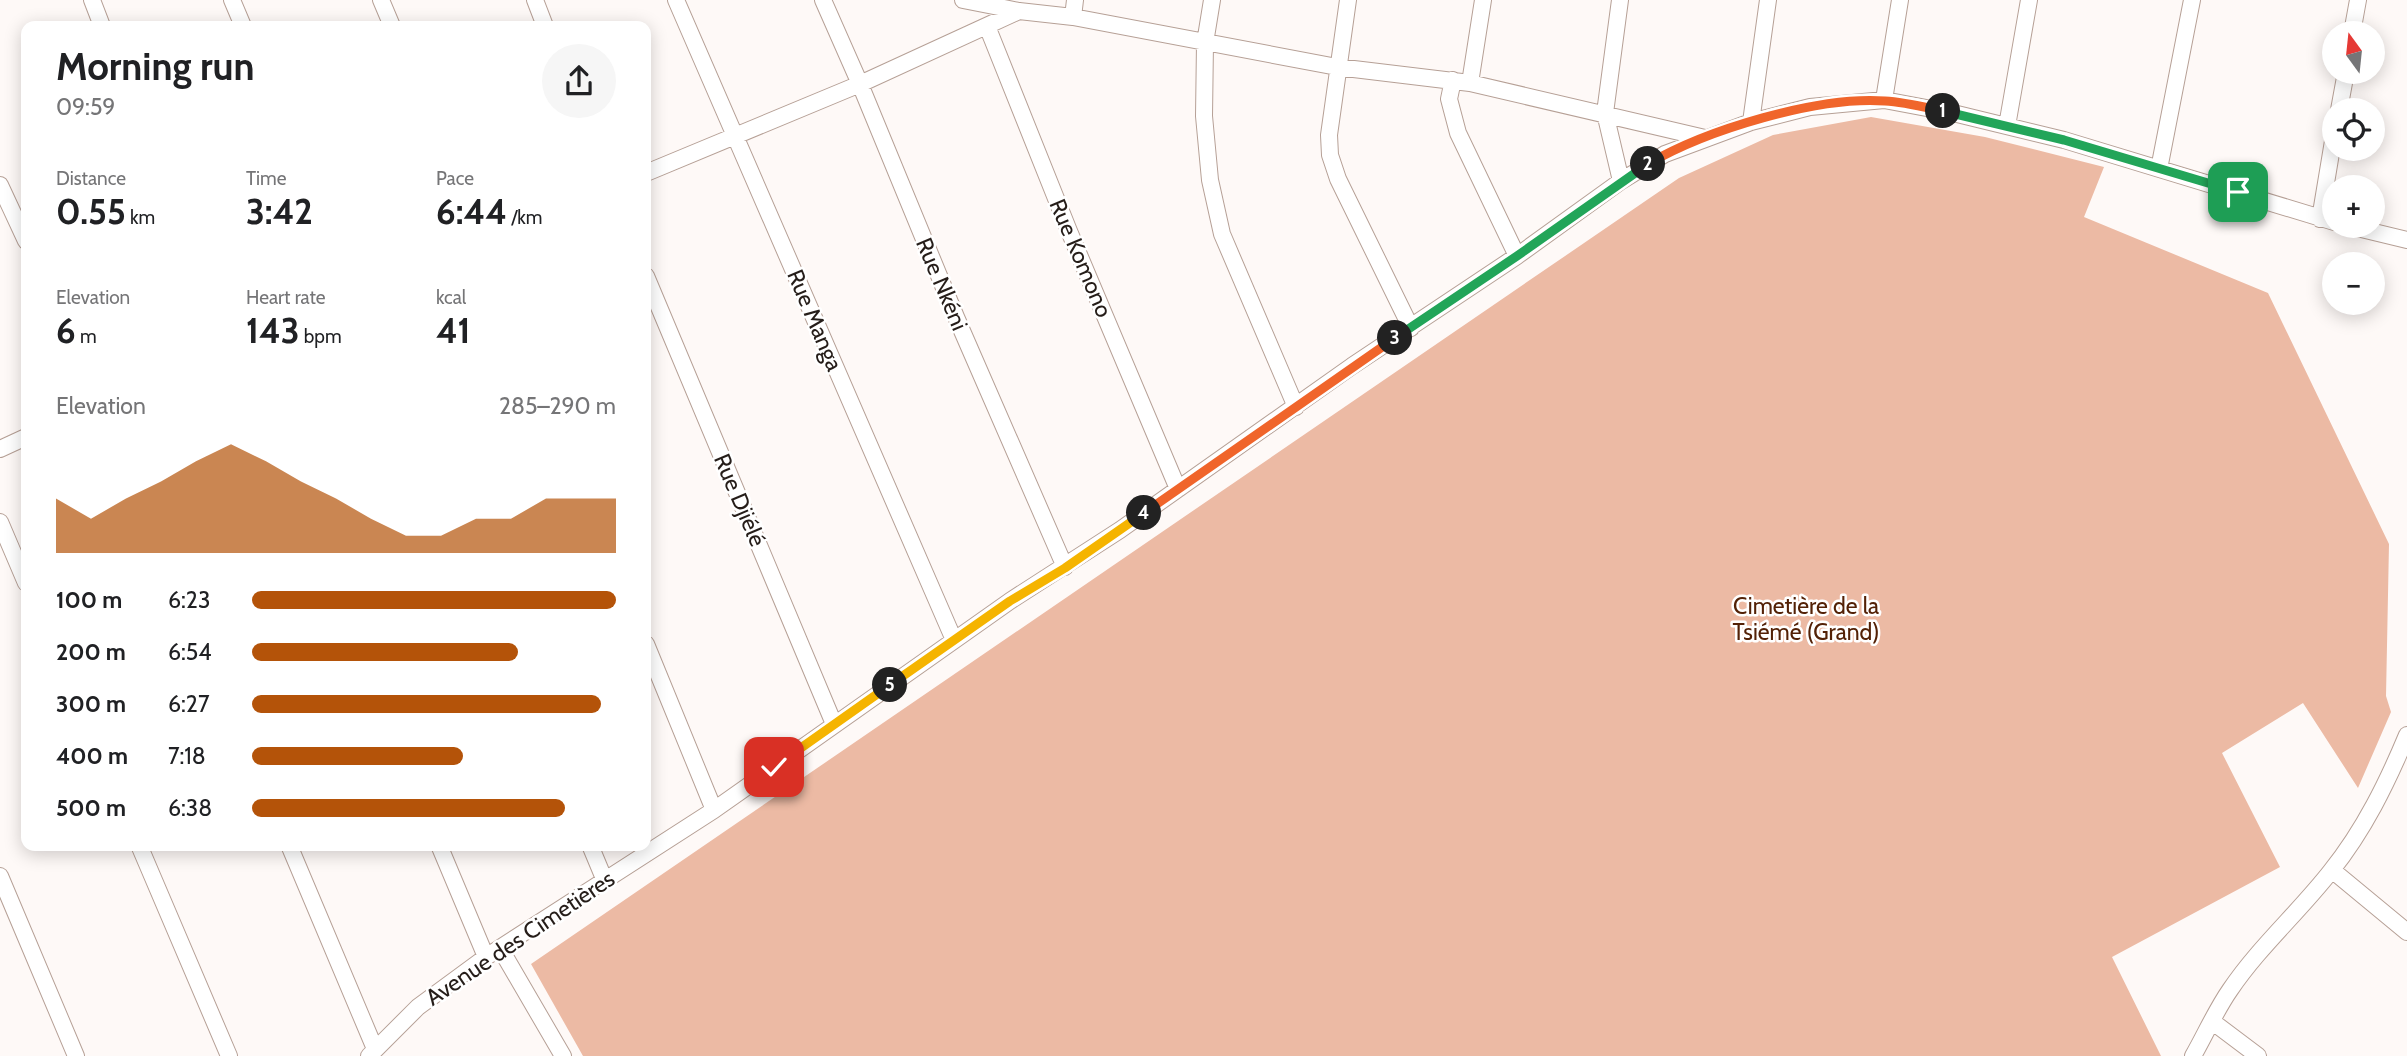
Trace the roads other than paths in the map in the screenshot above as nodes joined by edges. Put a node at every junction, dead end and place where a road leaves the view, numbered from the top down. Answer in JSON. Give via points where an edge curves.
{"nodes":[{"id":1,"x":92,"y":0,"type":"edge"},
{"id":2,"x":232,"y":0,"type":"edge"},
{"id":3,"x":381,"y":0,"type":"edge"},
{"id":4,"x":535,"y":0,"type":"edge"},
{"id":5,"x":676,"y":0,"type":"edge"},
{"id":6,"x":822,"y":0,"type":"edge"},
{"id":7,"x":963,"y":0,"type":"edge"},
{"id":8,"x":1076,"y":0,"type":"edge"},
{"id":9,"x":1212,"y":0,"type":"edge"},
{"id":10,"x":1348,"y":0,"type":"edge"},
{"id":11,"x":1483,"y":0,"type":"edge"},
{"id":12,"x":1620,"y":0,"type":"edge"},
{"id":13,"x":1768,"y":0,"type":"edge"},
{"id":14,"x":1900,"y":0,"type":"edge"},
{"id":15,"x":2029,"y":0,"type":"edge"},
{"id":16,"x":2192,"y":0,"type":"edge"},
{"id":17,"x":2358,"y":0,"type":"edge"},
{"id":18,"x":1019,"y":11,"type":"junction"},
{"id":19,"x":1073,"y":17,"type":"junction"},
{"id":20,"x":100,"y":21,"type":"edge"},
{"id":21,"x":241,"y":21,"type":"edge"},
{"id":22,"x":390,"y":21,"type":"edge"},
{"id":23,"x":543,"y":21,"type":"edge"},
{"id":24,"x":2354,"y":21,"type":"edge"},
{"id":25,"x":987,"y":26,"type":"junction"},
{"id":26,"x":1205,"y":43,"type":"junction"},
{"id":27,"x":1337,"y":66,"type":"junction"},
{"id":28,"x":1453,"y":80,"type":"junction"},
{"id":29,"x":1470,"y":83,"type":"junction"},
{"id":30,"x":860,"y":84,"type":"junction"},
{"id":31,"x":1884,"y":100,"type":"junction"},
{"id":32,"x":1605,"y":113,"type":"junction"},
{"id":33,"x":1752,"y":122,"type":"junction"},
{"id":34,"x":2007,"y":126,"type":"junction"},
{"id":35,"x":736,"y":136,"type":"junction"},
{"id":36,"x":1705,"y":138,"type":"junction"},
{"id":37,"x":2159,"y":169,"type":"junction"},
{"id":38,"x":651,"y":171,"type":"edge"},
{"id":39,"x":1621,"y":181,"type":"junction"},
{"id":40,"x":0,"y":186,"type":"edge"},
{"id":41,"x":2322,"y":218,"type":"edge"},
{"id":42,"x":21,"y":230,"type":"edge"},
{"id":43,"x":2385,"y":235,"type":"edge"},
{"id":44,"x":2407,"y":240,"type":"edge"},
{"id":45,"x":1517,"y":256,"type":"junction"},
{"id":46,"x":651,"y":288,"type":"edge"},
{"id":47,"x":1411,"y":328,"type":"junction"},
{"id":48,"x":1296,"y":407,"type":"junction"},
{"id":49,"x":21,"y":439,"type":"edge"},
{"id":50,"x":0,"y":449,"type":"edge"},
{"id":51,"x":1178,"y":489,"type":"junction"},
{"id":52,"x":0,"y":522,"type":"edge"},
{"id":53,"x":1065,"y":568,"type":"junction"},
{"id":54,"x":21,"y":571,"type":"edge"},
{"id":55,"x":954,"y":640,"type":"junction"},
{"id":56,"x":651,"y":657,"type":"edge"},
{"id":57,"x":834,"y":724,"type":"junction"},
{"id":58,"x":2407,"y":735,"type":"edge"},
{"id":59,"x":714,"y":810,"type":"junction"},
{"id":60,"x":142,"y":851,"type":"edge"},
{"id":61,"x":291,"y":851,"type":"edge"},
{"id":62,"x":442,"y":851,"type":"edge"},
{"id":63,"x":592,"y":851,"type":"edge"},
{"id":64,"x":2332,"y":870,"type":"junction"},
{"id":65,"x":0,"y":876,"type":"edge"},
{"id":66,"x":605,"y":881,"type":"junction"},
{"id":67,"x":2407,"y":932,"type":"edge"},
{"id":68,"x":493,"y":953,"type":"junction"},
{"id":69,"x":2213,"y":1022,"type":"junction"},
{"id":70,"x":372,"y":1053,"type":"edge"},
{"id":71,"x":76,"y":1056,"type":"edge"},
{"id":72,"x":229,"y":1056,"type":"edge"},
{"id":73,"x":563,"y":1056,"type":"edge"},
{"id":74,"x":2193,"y":1056,"type":"edge"},
{"id":75,"x":2258,"y":1056,"type":"edge"}],
"edges":[{"from":1,"to":20,"type":"street"},
{"from":2,"to":21,"type":"street"},
{"from":3,"to":22,"type":"street"},
{"from":4,"to":23,"type":"street"},
{"from":5,"to":35,"type":"street","name":"Rue Manga"},
{"from":6,"to":30,"type":"street","name":"Rue Nkéni"},
{"from":7,"to":18,"type":"street"},
{"from":8,"to":19,"type":"street"},
{"from":9,"to":26,"type":"street"},
{"from":10,"to":27,"type":"street"},
{"from":11,"to":29,"type":"street"},
{"from":12,"to":32,"type":"street"},
{"from":13,"to":33,"type":"street"},
{"from":14,"to":31,"type":"street"},
{"from":15,"to":34,"type":"street"},
{"from":16,"to":37,"type":"street"},
{"from":17,"to":24,"type":"street"},
{"from":18,"to":19,"type":"street"},
{"from":18,"to":25,"type":"street"},
{"from":19,"to":26,"type":"street"},
{"from":25,"to":30,"type":"street"},
{"from":25,"to":51,"type":"street","name":"Rue Komono"},
{"from":26,"to":27,"type":"street"},
{"from":26,"to":48,"type":"street","via":[[1204,117],[1210,180],[1222,234]]},
{"from":27,"to":28,"type":"street"},
{"from":27,"to":47,"type":"street","via":[[1330,155]]},
{"from":28,"to":29,"type":"street"},
{"from":28,"to":45,"type":"street","via":[[1450,99],[1458,133]]},
{"from":29,"to":32,"type":"street"},
{"from":30,"to":35,"type":"street"},
{"from":30,"to":53,"type":"street","name":"Rue Nkéni"},
{"from":31,"to":33,"type":"street","name":"Avenue des Cimetières","via":[[1810,107]]},
{"from":31,"to":34,"type":"street","name":"Avenue des Cimetières"},
{"from":32,"to":36,"type":"street"},
{"from":32,"to":39,"type":"street"},
{"from":33,"to":36,"type":"street","name":"Avenue des Cimetières"},
{"from":34,"to":37,"type":"street","name":"Avenue des Cimetières"},
{"from":35,"to":38,"type":"street"},
{"from":35,"to":55,"type":"street","name":"Rue Manga"},
{"from":36,"to":39,"type":"street","name":"Avenue des Cimetières"},
{"from":37,"to":41,"type":"street","name":"Avenue des Cimetières"},
{"from":39,"to":45,"type":"street","name":"Avenue des Cimetières"},
{"from":40,"to":42,"type":"street"},
{"from":43,"to":44,"type":"street"},
{"from":45,"to":47,"type":"street","name":"Avenue des Cimetières"},
{"from":46,"to":57,"type":"street","name":"Rue Djiélé"},
{"from":47,"to":48,"type":"street","name":"Avenue des Cimetières"},
{"from":48,"to":51,"type":"street","name":"Avenue des Cimetières"},
{"from":49,"to":50,"type":"street"},
{"from":51,"to":53,"type":"street","name":"Avenue des Cimetières"},
{"from":52,"to":54,"type":"street"},
{"from":53,"to":55,"type":"street","name":"Avenue des Cimetières"},
{"from":55,"to":57,"type":"street","name":"Avenue des Cimetières"},
{"from":56,"to":59,"type":"street"},
{"from":57,"to":59,"type":"street","name":"Avenue des Cimetières"},
{"from":58,"to":64,"type":"street","via":[[2386,785]]},
{"from":59,"to":66,"type":"street","name":"Avenue des Cimetières"},
{"from":60,"to":72,"type":"street"},
{"from":61,"to":70,"type":"street"},
{"from":62,"to":68,"type":"street"},
{"from":63,"to":66,"type":"street"},
{"from":64,"to":67,"type":"street"},
{"from":64,"to":69,"type":"street","via":[[2252,961],[2228,992]]},
{"from":65,"to":71,"type":"street"},
{"from":66,"to":68,"type":"street","name":"Avenue des Cimetières"},
{"from":68,"to":70,"type":"street","name":"Avenue des Cimetières","via":[[418,1007]]},
{"from":68,"to":73,"type":"street"},
{"from":69,"to":74,"type":"street"},
{"from":69,"to":75,"type":"street"}]}
